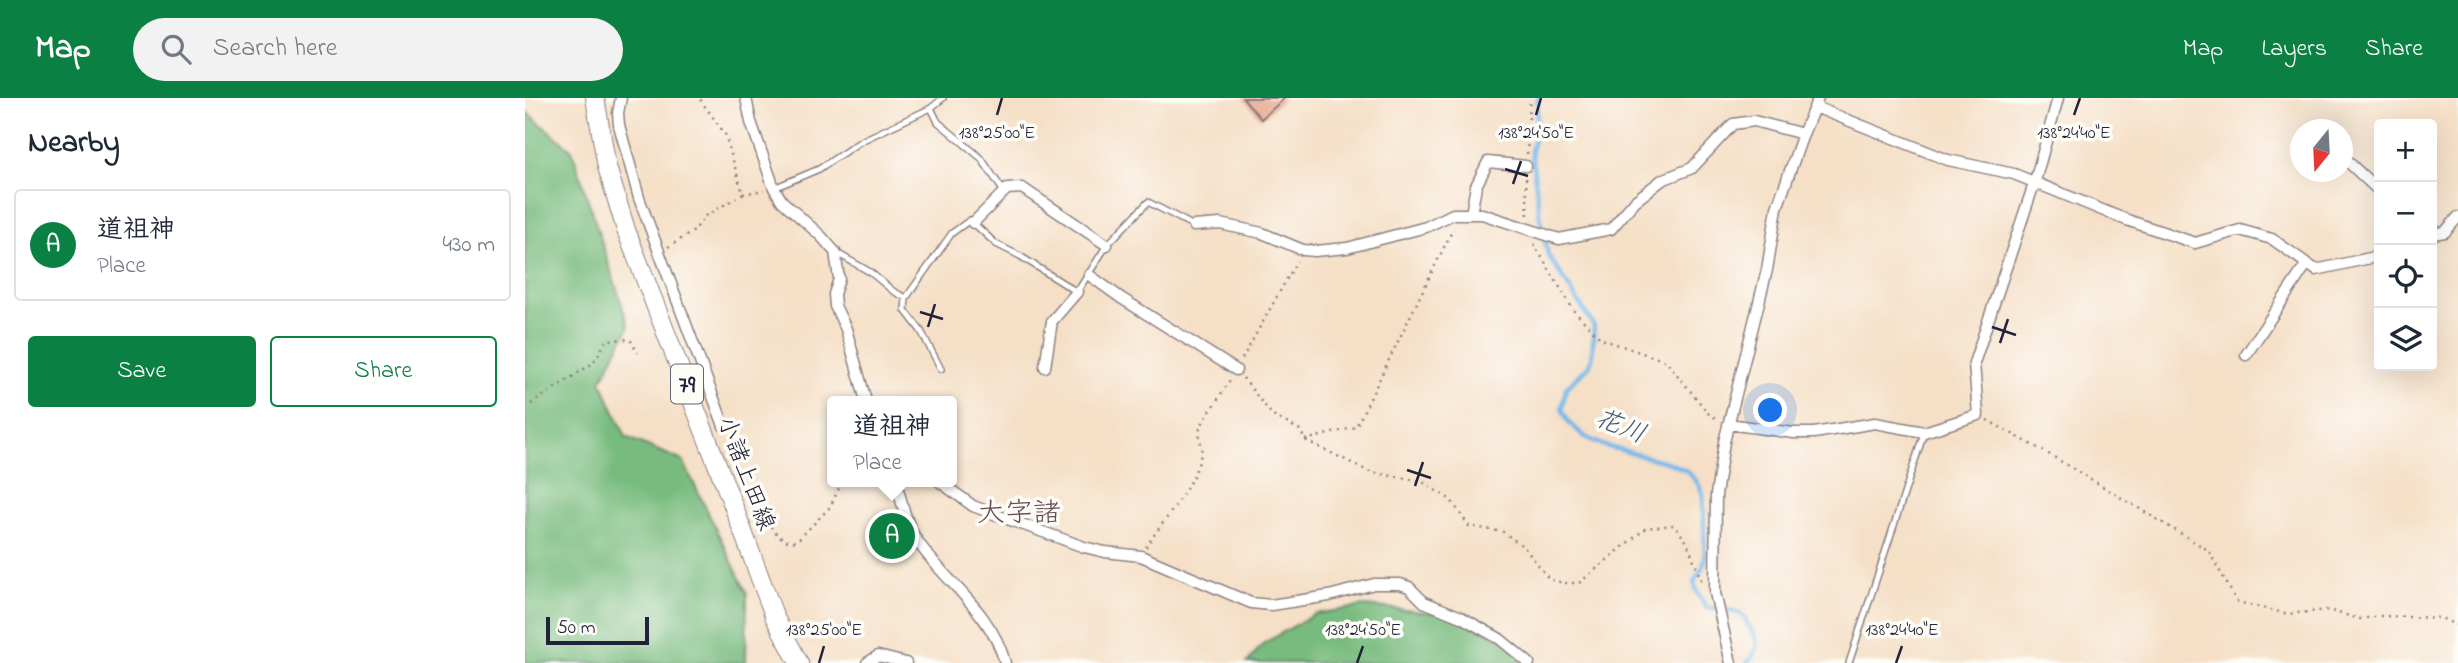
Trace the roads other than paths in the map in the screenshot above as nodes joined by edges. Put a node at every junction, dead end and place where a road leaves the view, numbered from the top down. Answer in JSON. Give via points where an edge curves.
{"nodes":[{"id":1,"x":596,"y":98,"type":"edge"},
{"id":2,"x":621,"y":98,"type":"edge"},
{"id":3,"x":746,"y":98,"type":"edge"},
{"id":4,"x":943,"y":98,"type":"edge"},
{"id":5,"x":2058,"y":98,"type":"edge"},
{"id":6,"x":1817,"y":102,"type":"edge"},
{"id":7,"x":931,"y":107,"type":"junction"},
{"id":8,"x":1803,"y":134,"type":"junction"},
{"id":9,"x":1526,"y":166,"type":"road end"},
{"id":10,"x":2353,"y":166,"type":"edge"},
{"id":11,"x":2035,"y":181,"type":"junction"},
{"id":12,"x":2374,"y":186,"type":"edge"},
{"id":13,"x":774,"y":188,"type":"junction"},
{"id":14,"x":1004,"y":192,"type":"junction"},
{"id":15,"x":1465,"y":214,"type":"junction"},
{"id":16,"x":2458,"y":217,"type":"edge"},
{"id":17,"x":973,"y":223,"type":"junction"},
{"id":18,"x":1194,"y":226,"type":"joint"},
{"id":19,"x":2437,"y":233,"type":"edge"},
{"id":20,"x":1107,"y":245,"type":"junction"},
{"id":21,"x":835,"y":252,"type":"junction"},
{"id":22,"x":2374,"y":257,"type":"edge"},
{"id":23,"x":2306,"y":265,"type":"junction"},
{"id":24,"x":1090,"y":275,"type":"junction"},
{"id":25,"x":1077,"y":292,"type":"junction"},
{"id":26,"x":906,"y":298,"type":"junction"},
{"id":27,"x":2246,"y":355,"type":"dead end"},
{"id":28,"x":1045,"y":367,"type":"dead end"},
{"id":29,"x":941,"y":369,"type":"dead end"},
{"id":30,"x":1236,"y":370,"type":"road end"},
{"id":31,"x":865,"y":396,"type":"edge"},
{"id":32,"x":1728,"y":424,"type":"junction"},
{"id":33,"x":724,"y":426,"type":"dead end"},
{"id":34,"x":1924,"y":432,"type":"junction"},
{"id":35,"x":898,"y":487,"type":"edge"},
{"id":36,"x":947,"y":487,"type":"edge"},
{"id":37,"x":799,"y":663,"type":"edge"},
{"id":38,"x":867,"y":663,"type":"edge"},
{"id":39,"x":906,"y":663,"type":"edge"},
{"id":40,"x":1005,"y":663,"type":"edge"},
{"id":41,"x":1529,"y":663,"type":"edge"},
{"id":42,"x":1731,"y":663,"type":"edge"},
{"id":43,"x":1849,"y":663,"type":"edge"}],
"edges":[{"from":1,"to":37,"type":"main road","name":"小諸上田線","number":"79","via":[[607,167],[626,230],[775,618]]},
{"from":2,"to":33,"type":"street","via":[[618,113],[625,153]]},
{"from":3,"to":13,"type":"street"},
{"from":4,"to":7,"type":"lane"},
{"from":5,"to":11,"type":"street"},
{"from":6,"to":8,"type":"street"},
{"from":6,"to":11,"type":"street","via":[[1948,160]]},
{"from":7,"to":13,"type":"lane","via":[[861,141],[819,169]]},
{"from":7,"to":14,"type":"lane","via":[[938,122],[981,158]]},
{"from":8,"to":15,"type":"street","via":[[1754,121],[1733,124],[1692,167],[1662,180],[1635,201],[1611,229],[1559,239],[1482,214]]},
{"from":8,"to":32,"type":"street","via":[[1777,208],[1767,270]]},
{"from":9,"to":15,"type":"street","via":[[1487,162]]},
{"from":10,"to":12,"type":"street"},
{"from":11,"to":23,"type":"street","via":[[2195,243],[2240,230],[2271,239]]},
{"from":11,"to":34,"type":"street","via":[[1974,363],[1978,415]]},
{"from":13,"to":21,"type":"street"},
{"from":14,"to":17,"type":"street"},
{"from":14,"to":20,"type":"street","via":[[1023,188]]},
{"from":15,"to":18,"type":"street","via":[[1347,248],[1303,250],[1262,233],[1220,224]]},
{"from":16,"to":19,"type":"street","via":[[2445,232]]},
{"from":17,"to":25,"type":"lane","via":[[996,244]]},
{"from":17,"to":26,"type":"lane","via":[[970,220],[952,233]]},
{"from":18,"to":20,"type":"lane","via":[[1148,202]]},
{"from":20,"to":24,"type":"lane"},
{"from":21,"to":26,"type":"lane"},
{"from":21,"to":31,"type":"street","via":[[839,279],[835,306]]},
{"from":22,"to":23,"type":"street","via":[[2316,270]]},
{"from":23,"to":27,"type":"street"},
{"from":24,"to":25,"type":"lane"},
{"from":24,"to":30,"type":"street"},
{"from":25,"to":28,"type":"street","via":[[1052,321]]},
{"from":26,"to":29,"type":"lane","via":[[905,310]]},
{"from":32,"to":34,"type":"street","via":[[1804,433],[1875,423]]},
{"from":32,"to":42,"type":"street","via":[[1716,495],[1715,560],[1716,593]]},
{"from":34,"to":43,"type":"lane"},
{"from":35,"to":40,"type":"street","via":[[917,540],[982,614]]},
{"from":36,"to":41,"type":"street","via":[[994,514],[1084,547],[1141,556],[1261,604],[1329,596],[1374,584],[1400,584],[1424,602],[1500,639]]},
{"from":38,"to":39,"type":"street","via":[[878,656]]}]}
